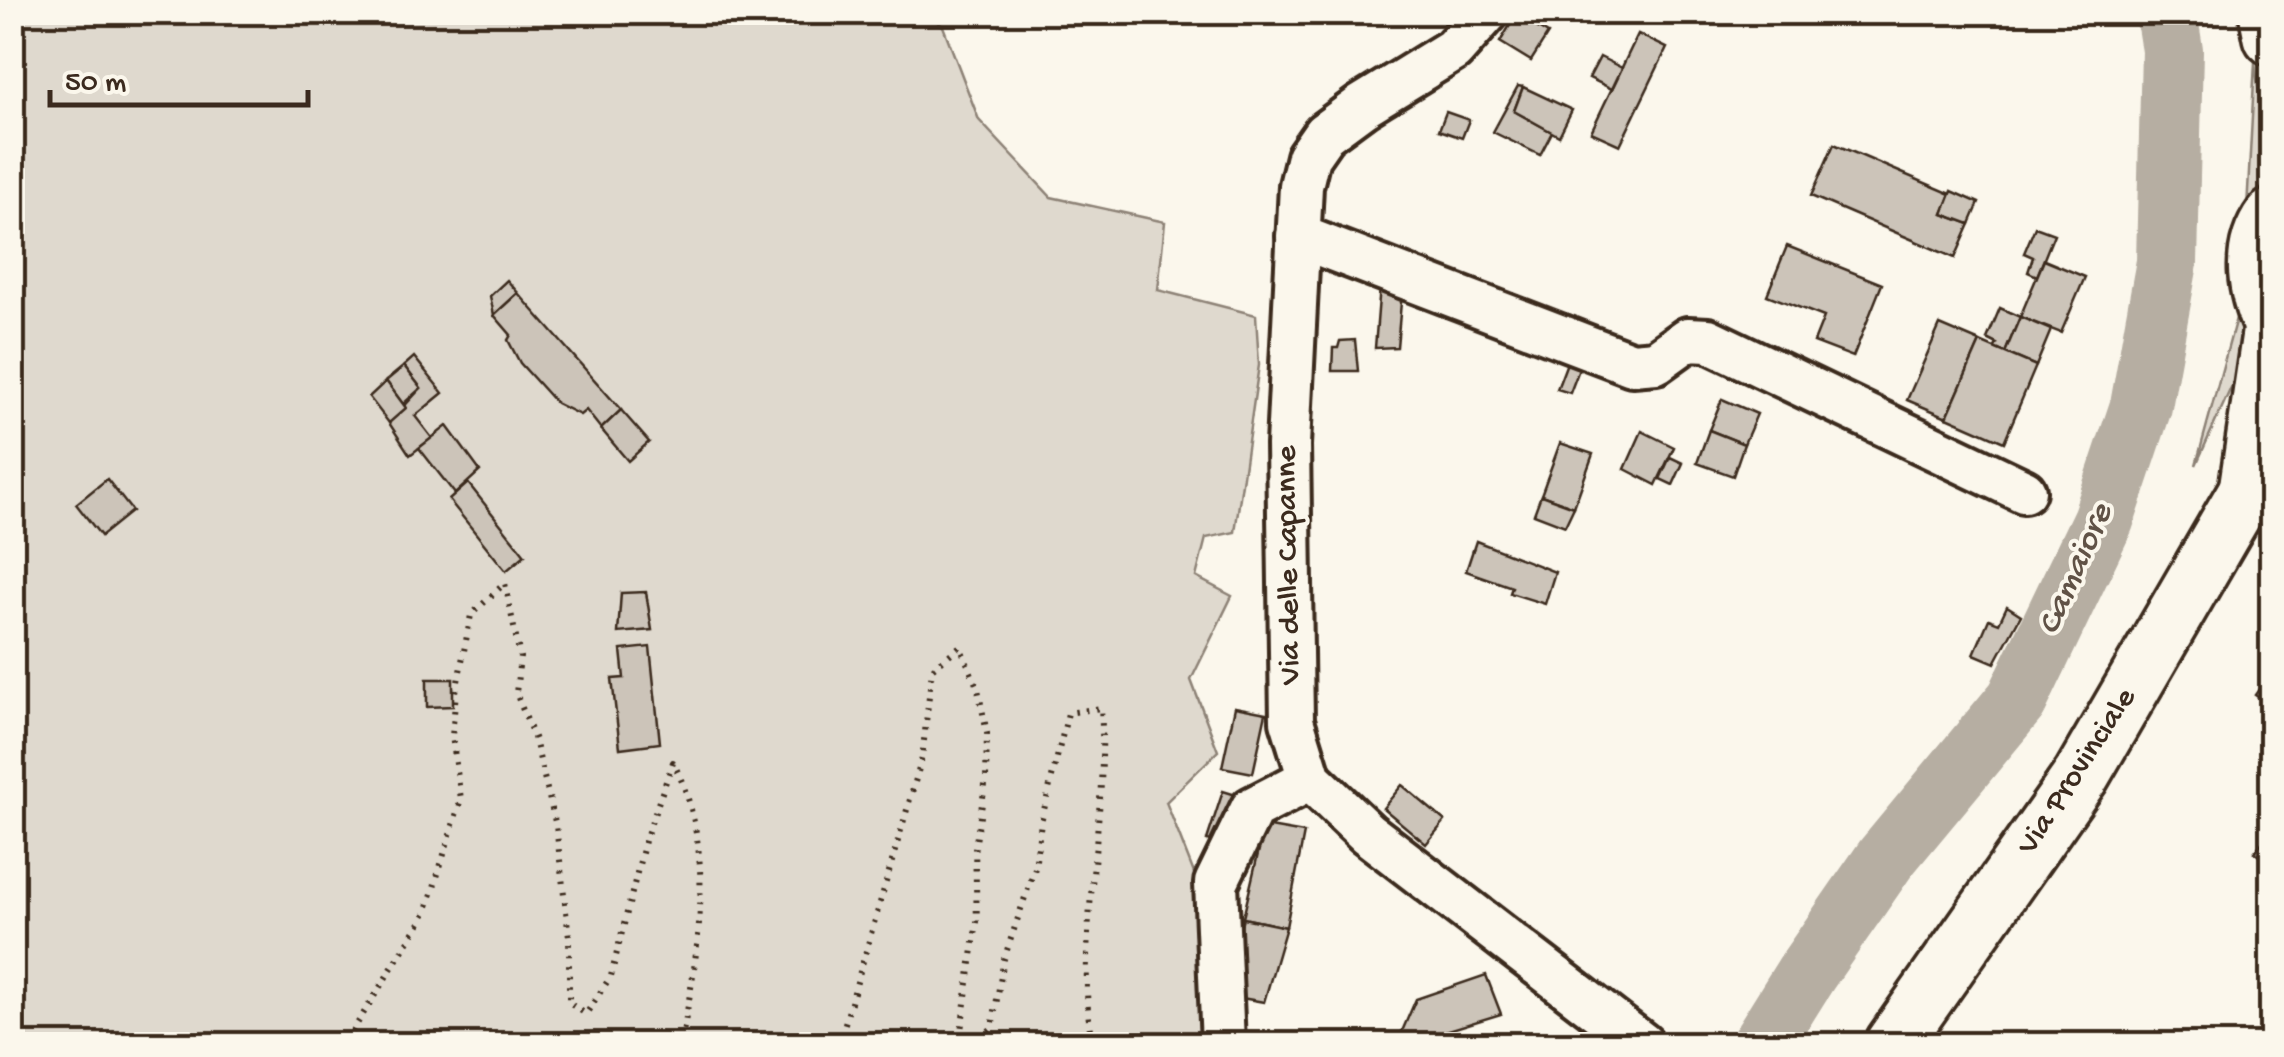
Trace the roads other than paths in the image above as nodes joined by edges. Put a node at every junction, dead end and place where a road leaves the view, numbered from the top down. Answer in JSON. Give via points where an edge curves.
{"nodes":[{"id":1,"x":1486,"y":12,"type":"edge"},
{"id":2,"x":2268,"y":12,"type":"edge"},
{"id":3,"x":2272,"y":38,"type":"edge"},
{"id":4,"x":2272,"y":217,"type":"edge"},
{"id":5,"x":1298,"y":236,"type":"junction"},
{"id":6,"x":2271,"y":328,"type":"edge"},
{"id":7,"x":2259,"y":475,"type":"edge"},
{"id":8,"x":2024,"y":491,"type":"dead end"},
{"id":9,"x":1310,"y":779,"type":"junction"},
{"id":10,"x":1222,"y":1044,"type":"edge"},
{"id":11,"x":1642,"y":1044,"type":"edge"},
{"id":12,"x":1893,"y":1044,"type":"edge"}],
"edges":[{"from":1,"to":5,"type":"street","name":"Via delle Capanne","via":[[1454,50],[1324,134],[1308,157]]},
{"from":2,"to":3,"type":"main road"},
{"from":4,"to":6,"type":"main road","name":"Via Provinciale","via":[[2256,258],[2257,294]]},
{"from":5,"to":8,"type":"street","via":[[1632,364],[1656,362],[1688,338],[1708,340]]},
{"from":5,"to":9,"type":"street","name":"Via delle Capanne","via":[[1288,445],[1292,721]]},
{"from":6,"to":7,"type":"main road","name":"Via Provinciale"},
{"from":7,"to":12,"type":"main road","name":"Via Provinciale","via":[[2081,776]]},
{"from":9,"to":10,"type":"street","via":[[1252,810],[1216,883]]},
{"from":9,"to":11,"type":"street","name":"Via delle Capanne","via":[[1367,832]]}]}
